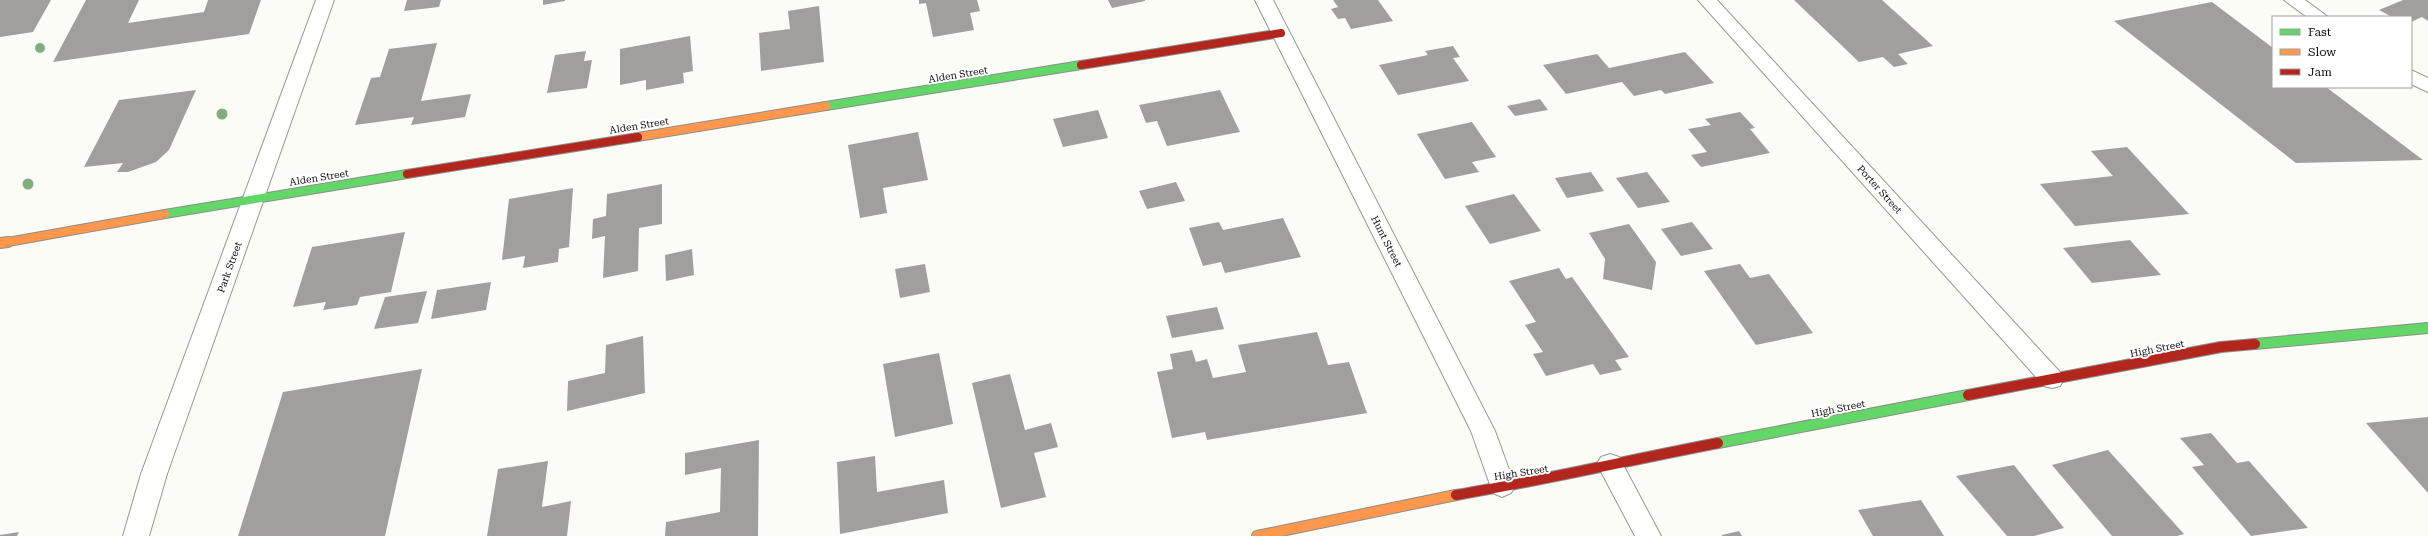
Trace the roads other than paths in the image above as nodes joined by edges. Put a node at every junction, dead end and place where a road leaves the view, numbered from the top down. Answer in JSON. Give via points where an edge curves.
{"nodes":[{"id":1,"x":326,"y":0,"type":"edge"},
{"id":2,"x":1264,"y":0,"type":"edge"},
{"id":3,"x":1707,"y":0,"type":"edge"},
{"id":4,"x":2293,"y":0,"type":"edge"},
{"id":5,"x":2317,"y":16,"type":"edge"},
{"id":6,"x":1281,"y":33,"type":"junction"},
{"id":7,"x":2412,"y":77,"type":"edge"},
{"id":8,"x":2428,"y":86,"type":"edge"},
{"id":9,"x":253,"y":199,"type":"junction"},
{"id":10,"x":0,"y":243,"type":"edge"},
{"id":11,"x":2428,"y":328,"type":"edge"},
{"id":12,"x":2052,"y":379,"type":"junction"},
{"id":13,"x":1610,"y":464,"type":"junction"},
{"id":14,"x":1502,"y":486,"type":"junction"},
{"id":15,"x":136,"y":536,"type":"edge"},
{"id":16,"x":1257,"y":536,"type":"edge"},
{"id":17,"x":1648,"y":536,"type":"edge"}],
"edges":[{"from":1,"to":9,"type":"street","name":"Park Street"},
{"from":2,"to":6,"type":"street","name":"Hunt Street"},
{"from":3,"to":12,"type":"street","name":"Porter Street"},
{"from":4,"to":5,"type":"street"},
{"from":6,"to":9,"type":"street","name":"Alden Street"},
{"from":6,"to":14,"type":"street","name":"Hunt Street","via":[[1483,431]]},
{"from":7,"to":8,"type":"street"},
{"from":9,"to":10,"type":"street","name":"Alden Street"},
{"from":9,"to":15,"type":"street","name":"Park Street","via":[[154,474]]},
{"from":11,"to":12,"type":"street","name":"High Street","via":[[2221,347]]},
{"from":12,"to":13,"type":"street","name":"High Street"},
{"from":13,"to":14,"type":"street","name":"High Street"},
{"from":13,"to":17,"type":"street"},
{"from":14,"to":16,"type":"street","name":"High Street"}]}
